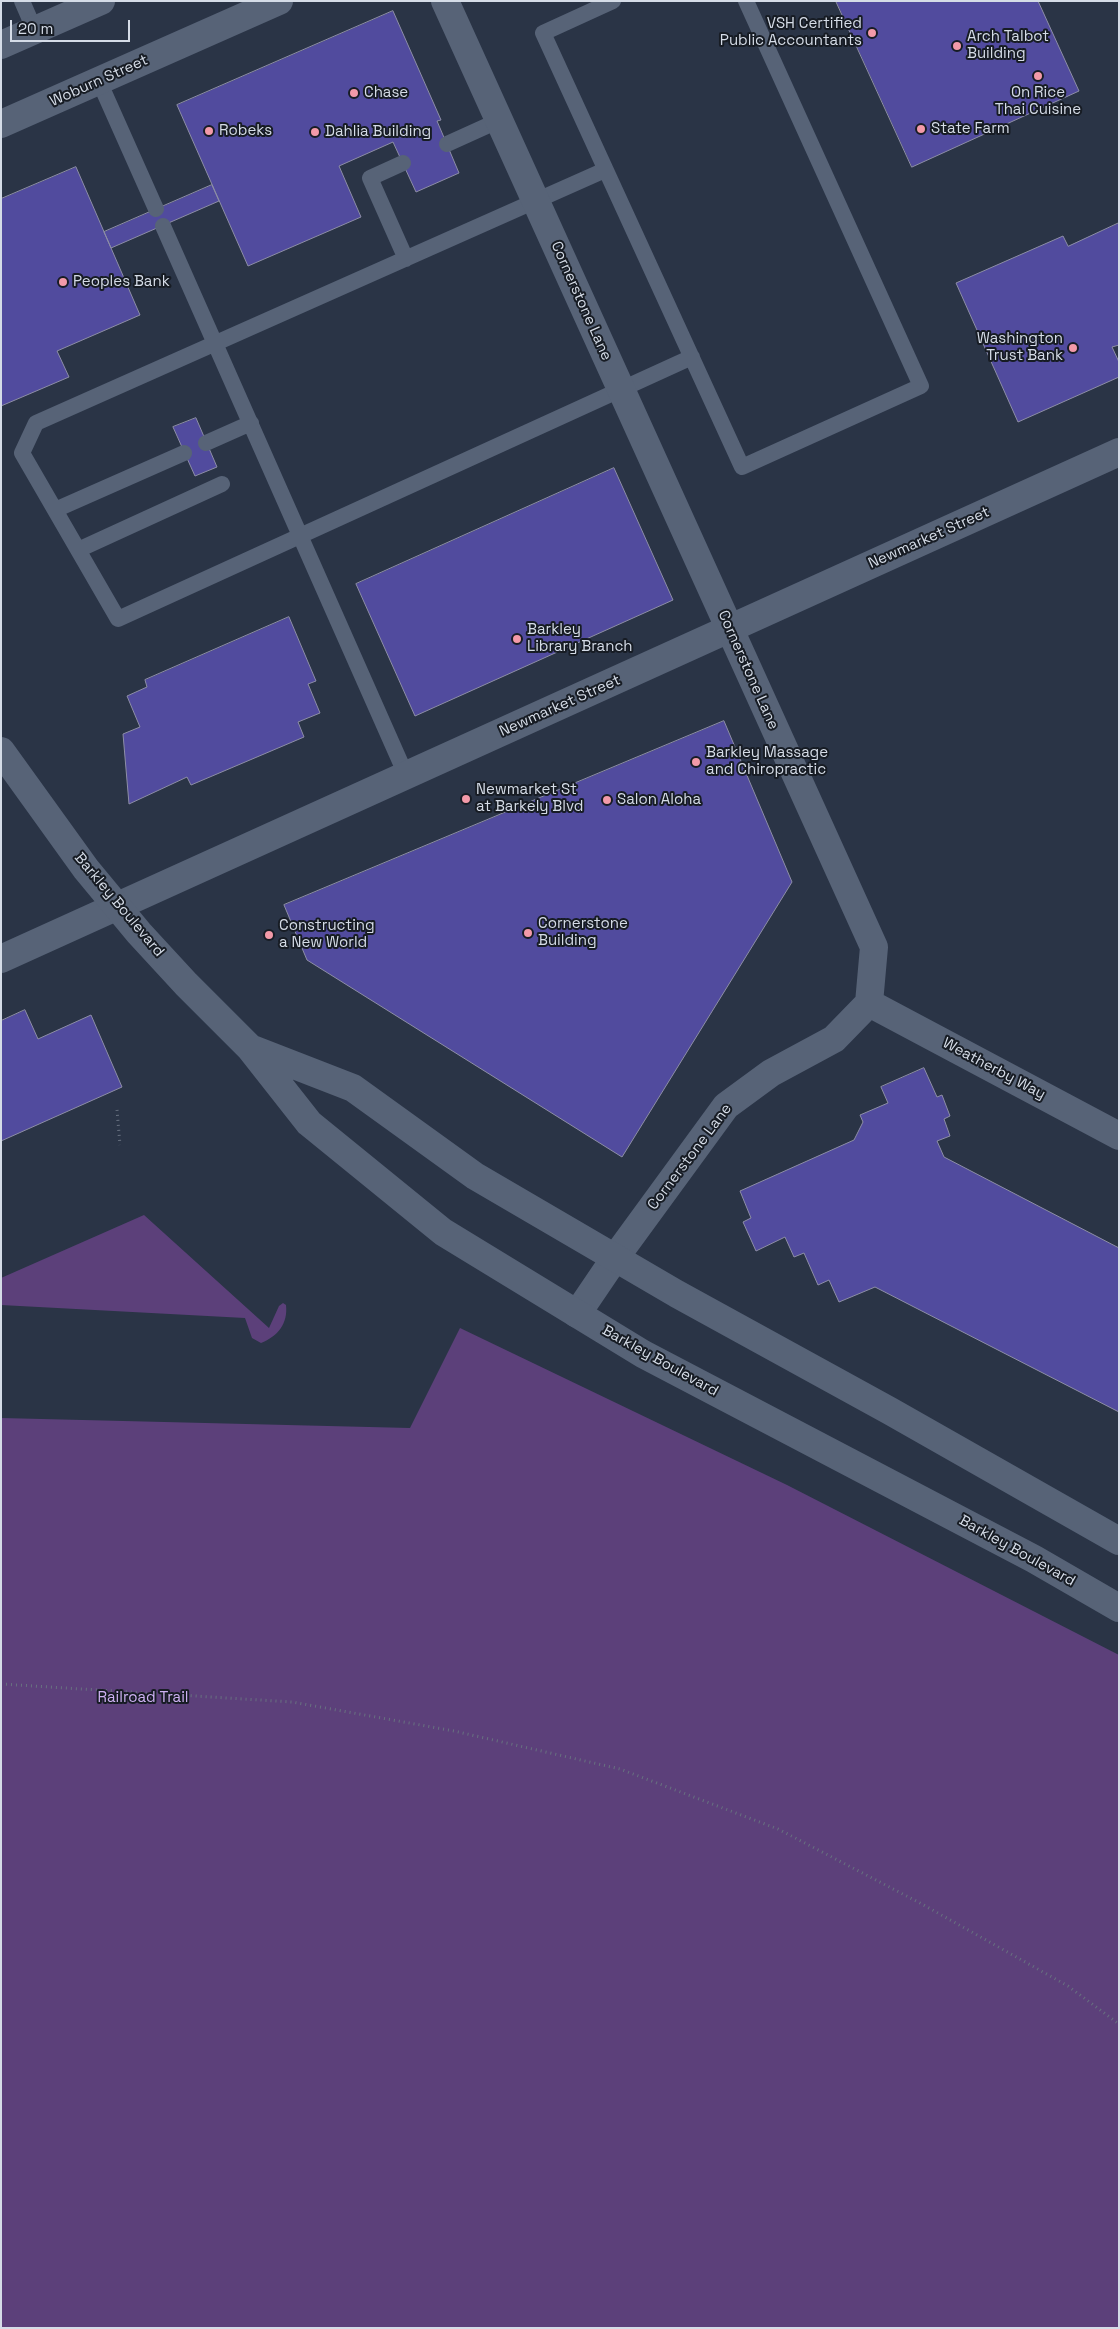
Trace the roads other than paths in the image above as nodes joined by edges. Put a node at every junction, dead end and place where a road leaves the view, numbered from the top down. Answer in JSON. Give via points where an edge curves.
{"nodes":[{"id":1,"x":22,"y":1,"type":"edge"},
{"id":2,"x":100,"y":1,"type":"edge"},
{"id":3,"x":279,"y":1,"type":"edge"},
{"id":4,"x":445,"y":1,"type":"edge"},
{"id":5,"x":613,"y":1,"type":"edge"},
{"id":6,"x":746,"y":1,"type":"edge"},
{"id":7,"x":35,"y":31,"type":"junction"},
{"id":8,"x":1,"y":45,"type":"edge"},
{"id":9,"x":99,"y":81,"type":"junction"},
{"id":10,"x":500,"y":120,"type":"junction"},
{"id":11,"x":1,"y":124,"type":"edge"},
{"id":12,"x":447,"y":144,"type":"dead end"},
{"id":13,"x":403,"y":163,"type":"dead end"},
{"id":14,"x":605,"y":170,"type":"junction"},
{"id":15,"x":536,"y":201,"type":"junction"},
{"id":16,"x":156,"y":209,"type":"dead end"},
{"id":17,"x":163,"y":226,"type":"dead end"},
{"id":18,"x":406,"y":259,"type":"junction"},
{"id":19,"x":215,"y":343,"type":"junction"},
{"id":20,"x":692,"y":357,"type":"junction"},
{"id":21,"x":621,"y":389,"type":"junction"},
{"id":22,"x":251,"y":423,"type":"junction"},
{"id":23,"x":206,"y":443,"type":"dead end"},
{"id":24,"x":1119,"y":452,"type":"edge"},
{"id":25,"x":184,"y":453,"type":"dead end"},
{"id":26,"x":222,"y":484,"type":"dead end"},
{"id":27,"x":55,"y":510,"type":"junction"},
{"id":28,"x":300,"y":536,"type":"junction"},
{"id":29,"x":78,"y":550,"type":"junction"},
{"id":30,"x":730,"y":629,"type":"junction"},
{"id":31,"x":1,"y":751,"type":"edge"},
{"id":32,"x":406,"y":775,"type":"junction"},
{"id":33,"x":118,"y":906,"type":"junction"},
{"id":34,"x":1,"y":959,"type":"edge"},
{"id":35,"x":868,"y":1003,"type":"junction"},
{"id":36,"x":250,"y":1048,"type":"junction"},
{"id":37,"x":1119,"y":1136,"type":"edge"},
{"id":38,"x":615,"y":1258,"type":"junction"},
{"id":39,"x":577,"y":1314,"type":"junction"},
{"id":40,"x":1119,"y":1541,"type":"edge"},
{"id":41,"x":1119,"y":1608,"type":"edge"}],
"edges":[{"from":1,"to":7,"type":"lane"},
{"from":2,"to":7,"type":"street"},
{"from":3,"to":9,"type":"street","name":"Woburn Street"},
{"from":4,"to":10,"type":"street","name":"Cornerstone Lane"},
{"from":5,"to":14,"type":"lane","via":[[543,33]]},
{"from":6,"to":20,"type":"lane","via":[[921,386],[742,467]]},
{"from":7,"to":8,"type":"street"},
{"from":9,"to":11,"type":"street","name":"Woburn Street"},
{"from":9,"to":16,"type":"lane"},
{"from":10,"to":12,"type":"lane"},
{"from":10,"to":15,"type":"street","name":"Cornerstone Lane"},
{"from":13,"to":18,"type":"lane","via":[[370,178]]},
{"from":14,"to":15,"type":"lane"},
{"from":14,"to":20,"type":"lane"},
{"from":15,"to":18,"type":"lane"},
{"from":15,"to":21,"type":"street","name":"Cornerstone Lane"},
{"from":17,"to":19,"type":"lane"},
{"from":18,"to":19,"type":"lane"},
{"from":19,"to":22,"type":"lane"},
{"from":19,"to":27,"type":"lane","via":[[36,422],[22,453]]},
{"from":20,"to":21,"type":"lane"},
{"from":21,"to":28,"type":"lane"},
{"from":21,"to":30,"type":"street","name":"Cornerstone Lane"},
{"from":22,"to":23,"type":"lane"},
{"from":22,"to":28,"type":"lane"},
{"from":24,"to":30,"type":"street","name":"Newmarket Street"},
{"from":25,"to":27,"type":"lane"},
{"from":26,"to":29,"type":"lane"},
{"from":27,"to":29,"type":"lane"},
{"from":28,"to":29,"type":"lane","via":[[118,619]]},
{"from":28,"to":32,"type":"lane"},
{"from":30,"to":32,"type":"street","name":"Newmarket Street"},
{"from":30,"to":35,"type":"street","name":"Cornerstone Lane","via":[[874,947]]},
{"from":31,"to":33,"type":"street","name":"Barkley Boulevard","via":[[86,869]]},
{"from":32,"to":33,"type":"street","name":"Newmarket Street"},
{"from":33,"to":34,"type":"street","name":"Newmarket Street"},
{"from":33,"to":36,"type":"street","name":"Barkley Boulevard","via":[[186,984]]},
{"from":35,"to":37,"type":"street","name":"Weatherby Way"},
{"from":35,"to":38,"type":"street","name":"Cornerstone Lane","via":[[834,1039],[771,1073],[726,1106]]},
{"from":36,"to":38,"type":"street","name":"Barkley Boulevard","via":[[353,1088],[475,1176]]},
{"from":36,"to":39,"type":"street","name":"Barkley Boulevard","via":[[309,1123],[436,1226]]},
{"from":38,"to":39,"type":"street","name":"Cornerstone Lane"},
{"from":38,"to":40,"type":"street","name":"Barkley Boulevard"},
{"from":39,"to":41,"type":"street","name":"Barkley Boulevard","via":[[643,1354],[1025,1555]]}]}
